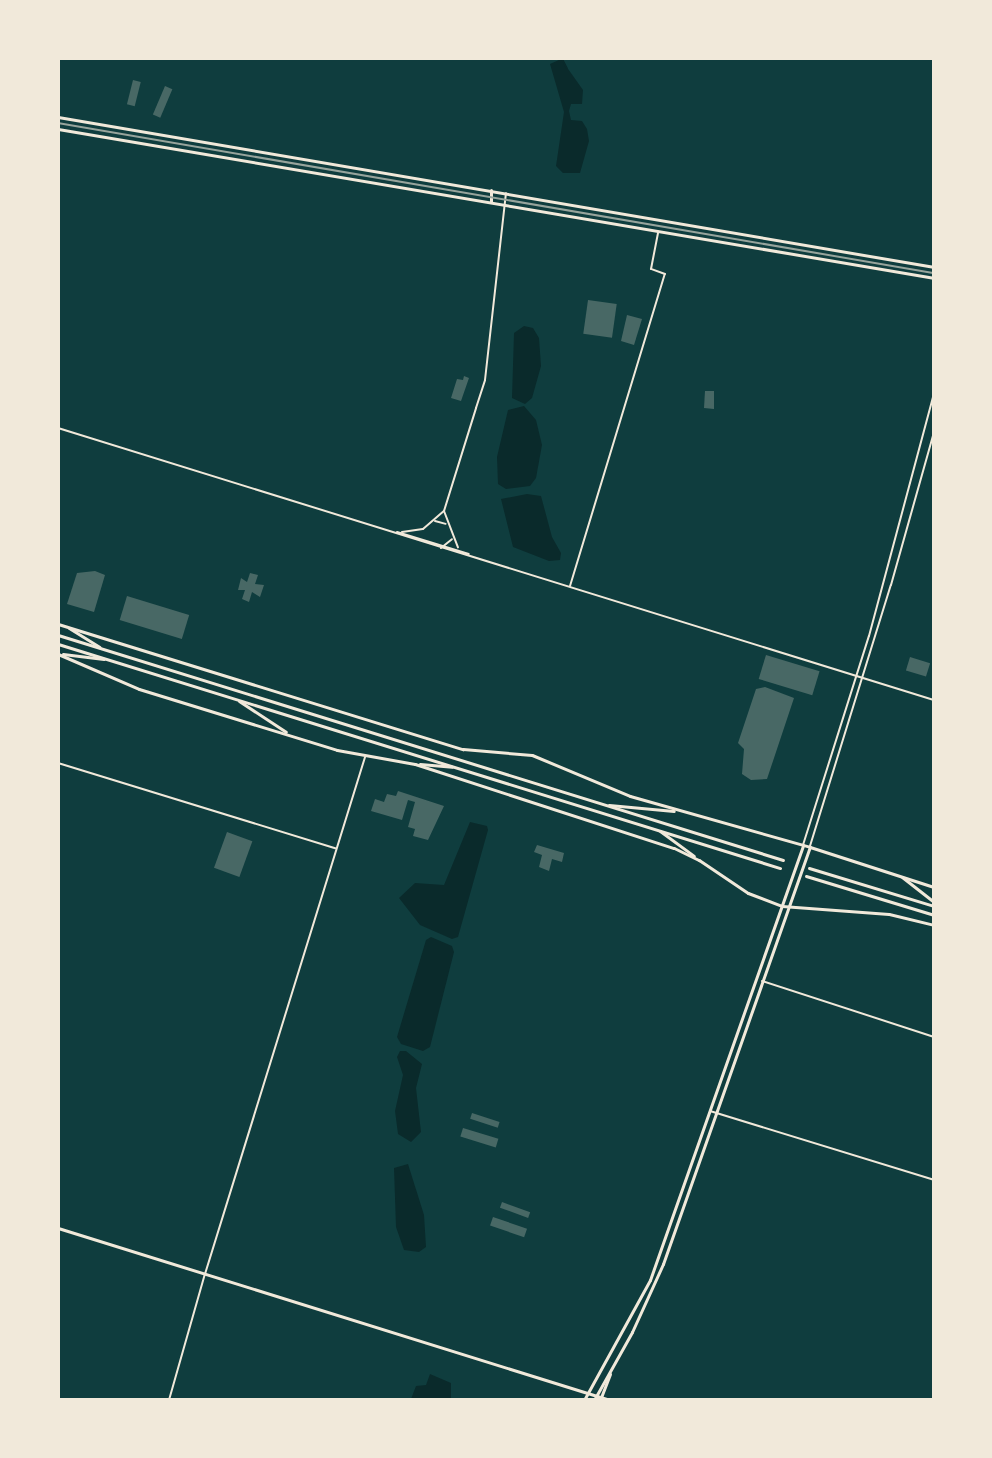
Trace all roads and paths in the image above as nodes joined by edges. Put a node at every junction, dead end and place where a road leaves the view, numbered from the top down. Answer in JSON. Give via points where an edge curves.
{"nodes":[{"id":1,"x":58,"y":117,"type":"edge"},
{"id":2,"x":58,"y":129,"type":"edge"},
{"id":3,"x":177,"y":137,"type":"junction"},
{"id":4,"x":173,"y":148,"type":"junction"},
{"id":5,"x":491,"y":190,"type":"junction"},
{"id":6,"x":506,"y":193,"type":"junction"},
{"id":7,"x":489,"y":202,"type":"junction"},
{"id":8,"x":503,"y":205,"type":"junction"},
{"id":9,"x":658,"y":232,"type":"junction"},
{"id":10,"x":933,"y":267,"type":"edge"},
{"id":11,"x":933,"y":278,"type":"edge"},
{"id":12,"x":933,"y":394,"type":"edge"},
{"id":13,"x":58,"y":428,"type":"edge"},
{"id":14,"x":933,"y":432,"type":"edge"},
{"id":15,"x":444,"y":511,"type":"junction"},
{"id":16,"x":435,"y":521,"type":"junction"},
{"id":17,"x":447,"y":526,"type":"junction"},
{"id":18,"x":423,"y":529,"type":"junction"},
{"id":19,"x":394,"y":532,"type":"junction"},
{"id":20,"x":402,"y":532,"type":"junction"},
{"id":21,"x":420,"y":537,"type":"junction"},
{"id":22,"x":452,"y":539,"type":"junction"},
{"id":23,"x":422,"y":542,"type":"junction"},
{"id":24,"x":447,"y":546,"type":"junction"},
{"id":25,"x":440,"y":548,"type":"junction"},
{"id":26,"x":459,"y":549,"type":"junction"},
{"id":27,"x":473,"y":556,"type":"junction"},
{"id":28,"x":570,"y":586,"type":"junction"},
{"id":29,"x":60,"y":624,"type":"edge"},
{"id":30,"x":58,"y":635,"type":"edge"},
{"id":31,"x":58,"y":644,"type":"edge"},
{"id":32,"x":99,"y":647,"type":"junction"},
{"id":33,"x":58,"y":653,"type":"edge"},
{"id":34,"x":109,"y":660,"type":"junction"},
{"id":35,"x":856,"y":676,"type":"junction"},
{"id":36,"x":862,"y":678,"type":"junction"},
{"id":37,"x":237,"y":699,"type":"junction"},
{"id":38,"x":933,"y":700,"type":"edge"},
{"id":39,"x":290,"y":735,"type":"junction"},
{"id":40,"x":365,"y":757,"type":"junction"},
{"id":41,"x":58,"y":763,"type":"edge"},
{"id":42,"x":415,"y":764,"type":"junction"},
{"id":43,"x":459,"y":768,"type":"junction"},
{"id":44,"x":608,"y":804,"type":"junction"},
{"id":45,"x":681,"y":812,"type":"junction"},
{"id":46,"x":658,"y":830,"type":"junction"},
{"id":47,"x":803,"y":845,"type":"junction"},
{"id":48,"x":810,"y":847,"type":"junction"},
{"id":49,"x":335,"y":848,"type":"junction"},
{"id":50,"x":699,"y":860,"type":"junction"},
{"id":51,"x":783,"y":860,"type":"dead end"},
{"id":52,"x":780,"y":868,"type":"dead end"},
{"id":53,"x":809,"y":868,"type":"dead end"},
{"id":54,"x":897,"y":874,"type":"junction"},
{"id":55,"x":806,"y":876,"type":"dead end"},
{"id":56,"x":933,"y":887,"type":"edge"},
{"id":57,"x":933,"y":904,"type":"edge"},
{"id":58,"x":782,"y":906,"type":"junction"},
{"id":59,"x":789,"y":908,"type":"junction"},
{"id":60,"x":933,"y":915,"type":"edge"},
{"id":61,"x":933,"y":925,"type":"edge"},
{"id":62,"x":762,"y":981,"type":"junction"},
{"id":63,"x":752,"y":990,"type":"junction"},
{"id":64,"x":759,"y":992,"type":"junction"},
{"id":65,"x":746,"y":1007,"type":"junction"},
{"id":66,"x":753,"y":1009,"type":"junction"},
{"id":67,"x":933,"y":1037,"type":"edge"},
{"id":68,"x":710,"y":1111,"type":"junction"},
{"id":69,"x":717,"y":1113,"type":"junction"},
{"id":70,"x":933,"y":1180,"type":"edge"},
{"id":71,"x":58,"y":1228,"type":"edge"},
{"id":72,"x":205,"y":1274,"type":"junction"},
{"id":73,"x":612,"y":1367,"type":"junction"},
{"id":74,"x":588,"y":1393,"type":"junction"},
{"id":75,"x":596,"y":1395,"type":"junction"},
{"id":76,"x":601,"y":1398,"type":"edge"},
{"id":77,"x":169,"y":1400,"type":"edge"},
{"id":78,"x":584,"y":1400,"type":"edge"},
{"id":79,"x":594,"y":1400,"type":"edge"},
{"id":80,"x":610,"y":1400,"type":"edge"}],
"edges":[{"from":1,"to":3,"type":"main road"},
{"from":2,"to":4,"type":"main road"},
{"from":3,"to":4,"type":"main road","via":[[172,141]]},
{"from":3,"to":5,"type":"main road"},
{"from":4,"to":7,"type":"main road"},
{"from":5,"to":6,"type":"main road"},
{"from":5,"to":7,"type":"main road","via":[[494,199]]},
{"from":6,"to":8,"type":"street"},
{"from":6,"to":10,"type":"main road"},
{"from":7,"to":8,"type":"main road"},
{"from":8,"to":9,"type":"main road"},
{"from":8,"to":15,"type":"street","via":[[484,380]]},
{"from":9,"to":11,"type":"main road"},
{"from":9,"to":28,"type":"street","via":[[651,269],[665,274]]},
{"from":12,"to":35,"type":"street"},
{"from":13,"to":19,"type":"street"},
{"from":14,"to":36,"type":"street"},
{"from":15,"to":16,"type":"street"},
{"from":15,"to":17,"type":"street"},
{"from":16,"to":17,"type":"street"},
{"from":16,"to":18,"type":"street"},
{"from":17,"to":22,"type":"street"},
{"from":18,"to":20,"type":"street"},
{"from":18,"to":21,"type":"street"},
{"from":19,"to":20,"type":"street"},
{"from":19,"to":23,"type":"street"},
{"from":20,"to":21,"type":"street"},
{"from":21,"to":23,"type":"street"},
{"from":21,"to":24,"type":"street"},
{"from":22,"to":24,"type":"street"},
{"from":22,"to":26,"type":"street"},
{"from":23,"to":25,"type":"street"},
{"from":24,"to":25,"type":"street"},
{"from":24,"to":26,"type":"street"},
{"from":25,"to":27,"type":"street"},
{"from":26,"to":27,"type":"street"},
{"from":27,"to":28,"type":"street"},
{"from":28,"to":35,"type":"street"},
{"from":29,"to":32,"type":"main road"},
{"from":29,"to":45,"type":"main road","via":[[463,749],[532,755],[630,796]]},
{"from":30,"to":32,"type":"main road"},
{"from":31,"to":34,"type":"main road"},
{"from":32,"to":44,"type":"main road"},
{"from":33,"to":34,"type":"main road"},
{"from":33,"to":39,"type":"main road","via":[[139,689]]},
{"from":34,"to":37,"type":"main road"},
{"from":35,"to":36,"type":"street"},
{"from":35,"to":47,"type":"street"},
{"from":36,"to":38,"type":"street"},
{"from":36,"to":48,"type":"street"},
{"from":37,"to":39,"type":"main road"},
{"from":37,"to":43,"type":"main road"},
{"from":39,"to":40,"type":"main road"},
{"from":40,"to":42,"type":"main road"},
{"from":40,"to":49,"type":"street"},
{"from":41,"to":49,"type":"street"},
{"from":42,"to":43,"type":"main road"},
{"from":42,"to":50,"type":"main road"},
{"from":43,"to":46,"type":"main road"},
{"from":44,"to":45,"type":"main road"},
{"from":44,"to":51,"type":"main road"},
{"from":45,"to":47,"type":"main road"},
{"from":46,"to":50,"type":"main road"},
{"from":46,"to":52,"type":"main road"},
{"from":47,"to":48,"type":"main road"},
{"from":47,"to":58,"type":"main road"},
{"from":48,"to":54,"type":"main road"},
{"from":48,"to":59,"type":"main road"},
{"from":49,"to":72,"type":"street"},
{"from":50,"to":58,"type":"main road","via":[[743,890]]},
{"from":53,"to":57,"type":"main road"},
{"from":54,"to":56,"type":"main road"},
{"from":54,"to":57,"type":"main road"},
{"from":55,"to":60,"type":"main road"},
{"from":58,"to":59,"type":"main road"},
{"from":58,"to":63,"type":"main road"},
{"from":59,"to":61,"type":"main road","via":[[889,914]]},
{"from":59,"to":62,"type":"main road"},
{"from":62,"to":64,"type":"main road"},
{"from":62,"to":67,"type":"street"},
{"from":63,"to":64,"type":"street","via":[[754,994]]},
{"from":63,"to":65,"type":"main road"},
{"from":64,"to":66,"type":"main road"},
{"from":65,"to":66,"type":"street","via":[[751,1005]]},
{"from":65,"to":68,"type":"main road"},
{"from":66,"to":69,"type":"main road"},
{"from":68,"to":69,"type":"street"},
{"from":68,"to":74,"type":"main road","via":[[650,1280]]},
{"from":69,"to":70,"type":"street"},
{"from":69,"to":73,"type":"main road","via":[[663,1264]]},
{"from":71,"to":72,"type":"main road"},
{"from":72,"to":74,"type":"main road"},
{"from":72,"to":77,"type":"street"},
{"from":73,"to":75,"type":"main road"},
{"from":73,"to":76,"type":"main road"},
{"from":74,"to":75,"type":"main road"},
{"from":74,"to":78,"type":"main road"},
{"from":75,"to":76,"type":"main road"},
{"from":75,"to":79,"type":"main road"},
{"from":76,"to":80,"type":"main road"}]}
